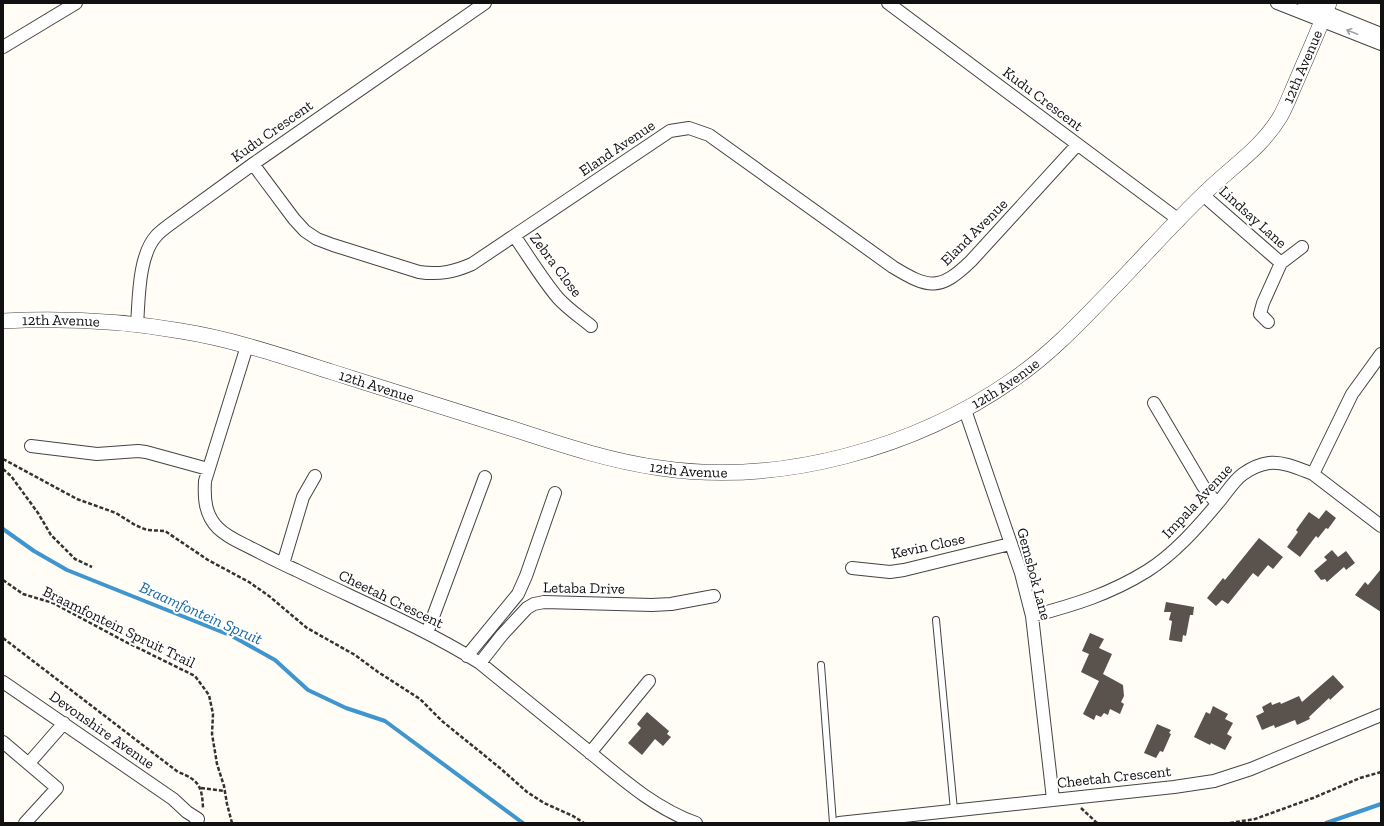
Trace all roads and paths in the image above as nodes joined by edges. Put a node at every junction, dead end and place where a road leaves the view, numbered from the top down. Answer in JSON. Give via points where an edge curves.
{"nodes":[{"id":1,"x":76,"y":3,"type":"edge"},
{"id":2,"x":485,"y":3,"type":"edge"},
{"id":3,"x":888,"y":3,"type":"edge"},
{"id":4,"x":1277,"y":3,"type":"edge"},
{"id":5,"x":1319,"y":10,"type":"edge"},
{"id":6,"x":1381,"y":34,"type":"edge"},
{"id":7,"x":1381,"y":44,"type":"edge"},
{"id":8,"x":3,"y":48,"type":"edge"},
{"id":9,"x":1077,"y":145,"type":"junction"},
{"id":10,"x":253,"y":164,"type":"junction"},
{"id":11,"x":1203,"y":195,"type":"junction"},
{"id":12,"x":1179,"y":220,"type":"junction"},
{"id":13,"x":515,"y":237,"type":"junction"},
{"id":14,"x":1302,"y":247,"type":"dead end"},
{"id":15,"x":1281,"y":263,"type":"junction"},
{"id":16,"x":3,"y":321,"type":"edge"},
{"id":17,"x":1268,"y":322,"type":"dead end"},
{"id":18,"x":137,"y":325,"type":"junction"},
{"id":19,"x":591,"y":326,"type":"dead end"},
{"id":20,"x":247,"y":346,"type":"junction"},
{"id":21,"x":1381,"y":354,"type":"edge"},
{"id":22,"x":1154,"y":403,"type":"dead end"},
{"id":23,"x":965,"y":410,"type":"junction"},
{"id":24,"x":31,"y":446,"type":"dead end"},
{"id":25,"x":3,"y":459,"type":"edge"},
{"id":26,"x":3,"y":469,"type":"edge"},
{"id":27,"x":208,"y":469,"type":"junction"},
{"id":28,"x":1312,"y":474,"type":"junction"},
{"id":29,"x":315,"y":476,"type":"dead end"},
{"id":30,"x":485,"y":477,"type":"dead end"},
{"id":31,"x":556,"y":493,"type":"dead end"},
{"id":32,"x":1217,"y":504,"type":"junction"},
{"id":33,"x":1381,"y":526,"type":"edge"},
{"id":34,"x":1010,"y":544,"type":"junction"},
{"id":35,"x":283,"y":564,"type":"junction"},
{"id":36,"x":92,"y":567,"type":"dead end"},
{"id":37,"x":852,"y":568,"type":"dead end"},
{"id":38,"x":3,"y":580,"type":"edge"},
{"id":39,"x":714,"y":596,"type":"dead end"},
{"id":40,"x":1032,"y":616,"type":"junction"},
{"id":41,"x":936,"y":620,"type":"dead end"},
{"id":42,"x":427,"y":634,"type":"junction"},
{"id":43,"x":3,"y":638,"type":"edge"},
{"id":44,"x":467,"y":656,"type":"junction"},
{"id":45,"x":480,"y":663,"type":"junction"},
{"id":46,"x":821,"y":665,"type":"dead end"},
{"id":47,"x":649,"y":681,"type":"dead end"},
{"id":48,"x":3,"y":682,"type":"edge"},
{"id":49,"x":1381,"y":715,"type":"edge"},
{"id":50,"x":64,"y":723,"type":"junction"},
{"id":51,"x":3,"y":742,"type":"edge"},
{"id":52,"x":590,"y":753,"type":"junction"},
{"id":53,"x":29,"y":763,"type":"junction"},
{"id":54,"x":1381,"y":772,"type":"edge"},
{"id":55,"x":201,"y":788,"type":"junction"},
{"id":56,"x":225,"y":791,"type":"junction"},
{"id":57,"x":1072,"y":797,"type":"junction"},
{"id":58,"x":1053,"y":799,"type":"junction"},
{"id":59,"x":954,"y":810,"type":"junction"},
{"id":60,"x":203,"y":812,"type":"dead end"},
{"id":61,"x":26,"y":823,"type":"edge"},
{"id":62,"x":196,"y":823,"type":"edge"},
{"id":63,"x":231,"y":823,"type":"edge"},
{"id":64,"x":584,"y":823,"type":"edge"},
{"id":65,"x":696,"y":823,"type":"edge"},
{"id":66,"x":833,"y":823,"type":"edge"},
{"id":67,"x":840,"y":823,"type":"edge"},
{"id":68,"x":1097,"y":823,"type":"edge"},
{"id":69,"x":1230,"y":823,"type":"edge"}],
"edges":[{"from":1,"to":8,"type":"street"},
{"from":2,"to":10,"type":"street","name":"Kudu Crescent"},
{"from":3,"to":9,"type":"street","name":"Kudu Crescent"},
{"from":4,"to":5,"type":"street"},
{"from":5,"to":6,"type":"street"},
{"from":7,"to":5,"type":"street","one_way":true},
{"from":5,"to":11,"type":"street","name":"12th Avenue","via":[[1273,114],[1272,128],[1252,152]]},
{"from":9,"to":12,"type":"street","name":"Kudu Crescent"},
{"from":9,"to":13,"type":"street","name":"Eland Avenue","via":[[971,261],[946,282],[922,282],[908,276],[709,135],[689,128],[665,134]]},
{"from":10,"to":13,"type":"street","name":"Eland Avenue","via":[[294,219],[317,239],[419,272],[432,274],[459,270]]},
{"from":10,"to":18,"type":"street","name":"Kudu Crescent","via":[[156,236],[149,246],[145,261]]},
{"from":11,"to":12,"type":"street","name":"12th Avenue"},
{"from":11,"to":15,"type":"street","name":"Lindsay Lane"},
{"from":12,"to":23,"type":"street","name":"12th Avenue","via":[[1056,345],[1017,377]]},
{"from":13,"to":19,"type":"street","name":"Zebra Close","via":[[558,298]]},
{"from":14,"to":15,"type":"street","name":"Lindsay Lane"},
{"from":15,"to":17,"type":"street","name":"Lindsay Lane","via":[[1260,314]]},
{"from":16,"to":18,"type":"street","name":"12th Avenue","via":[[70,319]]},
{"from":18,"to":20,"type":"street","name":"12th Avenue","via":[[182,331]]},
{"from":20,"to":23,"type":"street","name":"12th Avenue","via":[[551,441],[614,459],[662,468],[713,472],[768,470],[832,460],[876,448],[916,433]]},
{"from":20,"to":27,"type":"street","name":"Cheetah Crescent"},
{"from":21,"to":28,"type":"street","via":[[1352,394]]},
{"from":22,"to":32,"type":"street","via":[[1203,486]]},
{"from":23,"to":34,"type":"street","name":"Gemsbok Lane"},
{"from":24,"to":27,"type":"street","via":[[97,454],[146,452],[172,457]]},
{"from":25,"to":64,"type":"path","via":[[77,499],[116,513],[135,525],[148,530],[165,531],[208,560],[249,582],[307,628],[420,699],[442,721],[527,792],[544,804]]},
{"from":26,"to":36,"type":"path","via":[[38,513],[51,535],[75,559]]},
{"from":27,"to":35,"type":"street","name":"Cheetah Crescent","via":[[204,496],[206,509],[219,529],[229,537]]},
{"from":28,"to":32,"type":"street","name":"Impala Avenue","via":[[1283,464],[1269,463],[1256,467],[1235,482]]},
{"from":28,"to":33,"type":"street","name":"Impala Avenue"},
{"from":29,"to":35,"type":"street","via":[[303,497]]},
{"from":30,"to":42,"type":"street"},
{"from":31,"to":44,"type":"street","via":[[518,594]]},
{"from":32,"to":40,"type":"street","name":"Impala Avenue","via":[[1174,550],[1148,570],[1094,598]]},
{"from":34,"to":37,"type":"street","name":"Kevin Close","via":[[904,570],[890,572]]},
{"from":34,"to":40,"type":"street","name":"Gemsbok Lane","via":[[1021,573]]},
{"from":35,"to":42,"type":"street","name":"Cheetah Crescent"},
{"from":38,"to":56,"type":"path","name":"Braamfontein Spruit Trail","via":[[23,594],[53,603],[195,676],[209,695],[217,764]]},
{"from":39,"to":45,"type":"street","name":"Letaba Drive","via":[[652,605],[544,602],[534,604],[515,621]]},
{"from":40,"to":58,"type":"street","name":"Gemsbok Lane"},
{"from":41,"to":59,"type":"lane"},
{"from":42,"to":44,"type":"street","name":"Cheetah Crescent"},
{"from":43,"to":55,"type":"path","via":[[178,772],[197,782]]},
{"from":44,"to":45,"type":"street","name":"Cheetah Crescent"},
{"from":45,"to":52,"type":"street","name":"Cheetah Crescent"},
{"from":46,"to":66,"type":"lane"},
{"from":47,"to":52,"type":"street"},
{"from":48,"to":50,"type":"street","name":"Devonshire Avenue"},
{"from":49,"to":57,"type":"street","name":"Cheetah Crescent","via":[[1251,769],[1214,780],[1174,787]]},
{"from":50,"to":53,"type":"street"},
{"from":50,"to":62,"type":"street","name":"Devonshire Avenue","via":[[182,806],[198,819]]},
{"from":51,"to":53,"type":"street"},
{"from":52,"to":65,"type":"street","name":"Cheetah Crescent","via":[[659,806]]},
{"from":53,"to":61,"type":"street","via":[[57,788]]},
{"from":54,"to":69,"type":"path","via":[[1255,818]]},
{"from":55,"to":56,"type":"path"},
{"from":55,"to":60,"type":"path"},
{"from":56,"to":63,"type":"path","name":"Braamfontein Spruit Trail"},
{"from":57,"to":58,"type":"street","name":"Cheetah Crescent"},
{"from":57,"to":68,"type":"path"},
{"from":58,"to":59,"type":"street","name":"Cheetah Crescent"},
{"from":59,"to":67,"type":"street","name":"Cheetah Crescent"}]}
